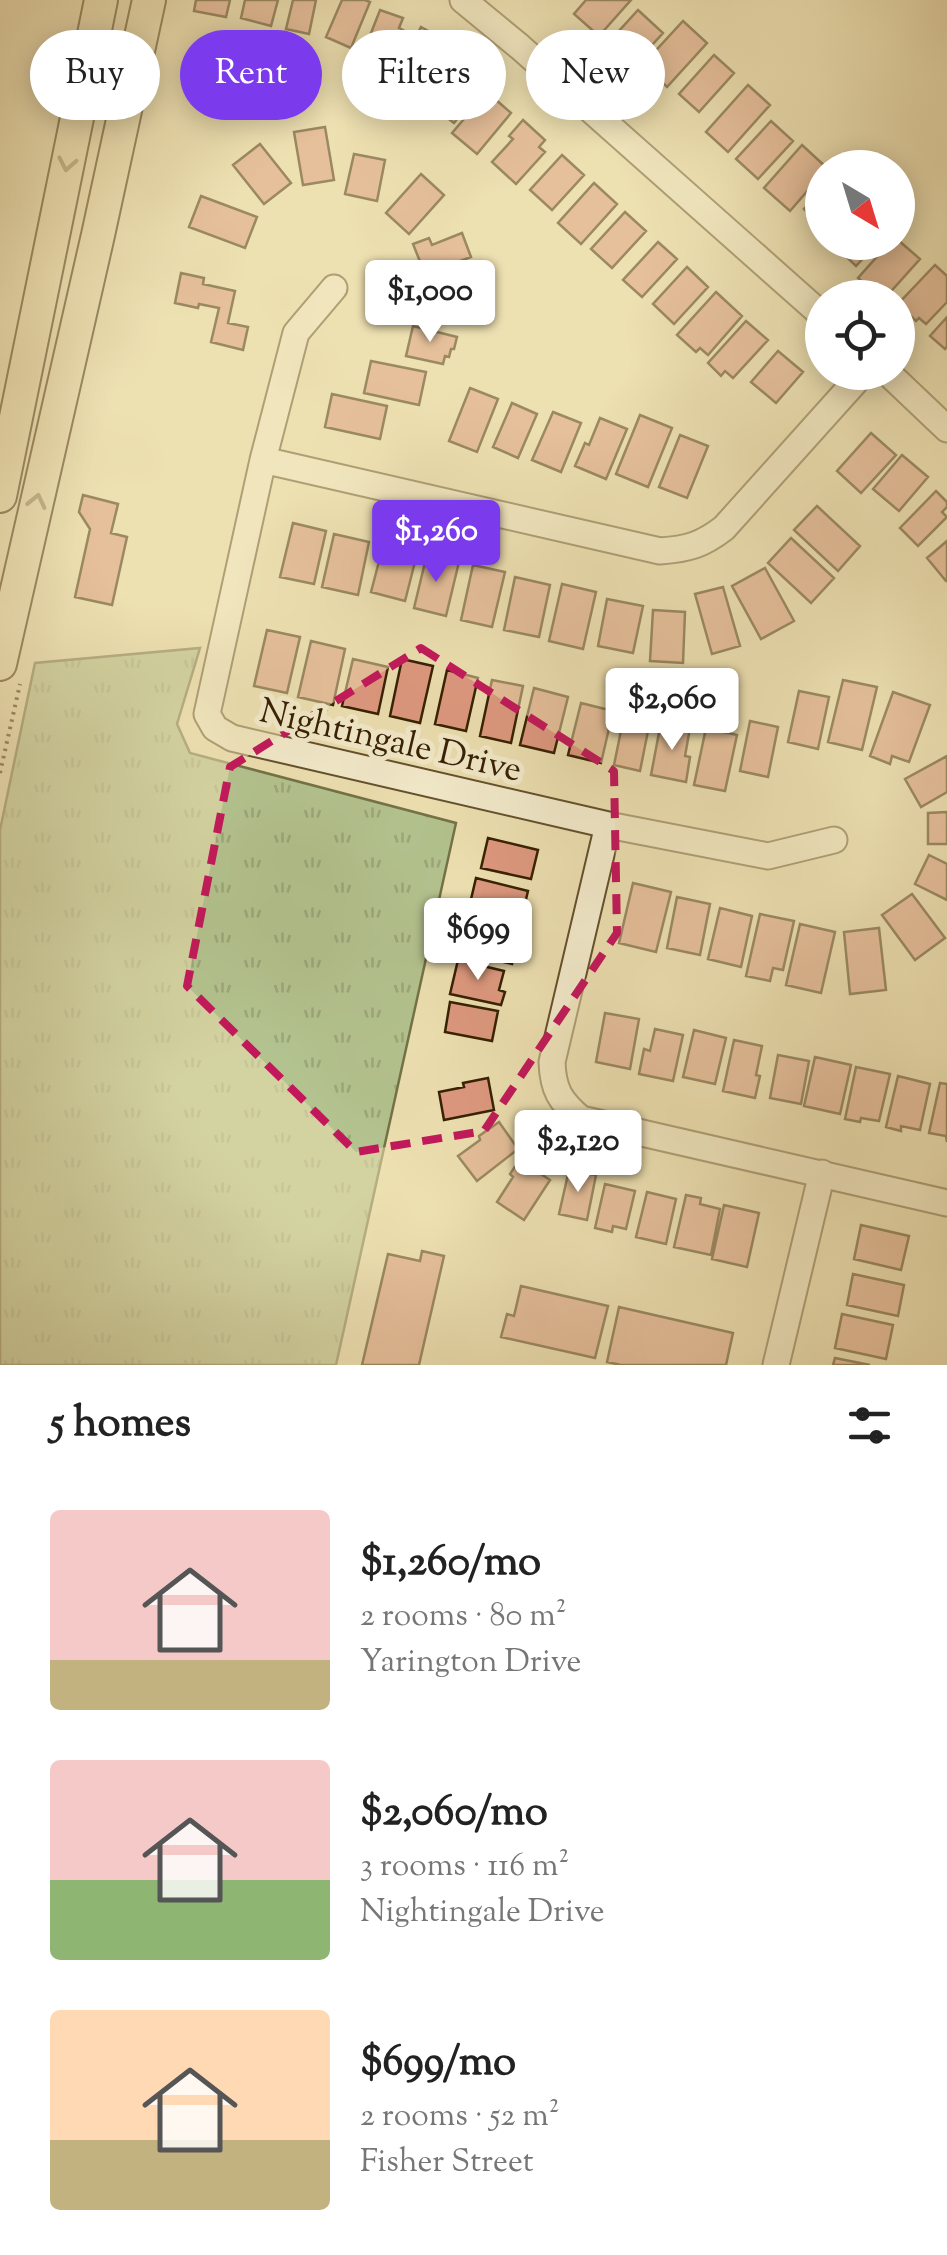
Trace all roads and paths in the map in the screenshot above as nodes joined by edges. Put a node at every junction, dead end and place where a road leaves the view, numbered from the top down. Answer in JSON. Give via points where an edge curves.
{"nodes":[{"id":1,"x":100,"y":0,"type":"edge"},
{"id":2,"x":149,"y":0,"type":"edge"},
{"id":3,"x":464,"y":0,"type":"edge"},
{"id":4,"x":334,"y":288,"type":"dead end"},
{"id":5,"x":805,"y":300,"type":"edge"},
{"id":6,"x":848,"y":390,"type":"edge"},
{"id":7,"x":906,"y":390,"type":"edge"},
{"id":8,"x":947,"y":429,"type":"edge"},
{"id":9,"x":263,"y":460,"type":"junction"},
{"id":10,"x":0,"y":496,"type":"edge"},
{"id":11,"x":0,"y":664,"type":"edge"},
{"id":12,"x":608,"y":826,"type":"junction"},
{"id":13,"x":834,"y":840,"type":"dead end"},
{"id":14,"x":822,"y":1174,"type":"junction"},
{"id":15,"x":947,"y":1202,"type":"edge"},
{"id":16,"x":776,"y":1365,"type":"edge"}],
"edges":[{"from":1,"to":10,"type":"main road","one_way":true},
{"from":11,"to":2,"type":"main road","one_way":true},
{"from":3,"to":5,"type":"street"},
{"from":4,"to":9,"type":"street","name":"Nightingale Drive","via":[[296,333]]},
{"from":6,"to":9,"type":"street","via":[[724,528],[684,550],[660,551]]},
{"from":7,"to":8,"type":"street"},
{"from":9,"to":12,"type":"street","name":"Nightingale Drive","via":[[207,714],[215,728],[232,738]]},
{"from":12,"to":13,"type":"street","name":"Nightingale Drive","via":[[768,856]]},
{"from":12,"to":14,"type":"street","via":[[552,1062],[558,1094],[581,1119]]},
{"from":14,"to":15,"type":"street"},
{"from":14,"to":16,"type":"street"}]}
